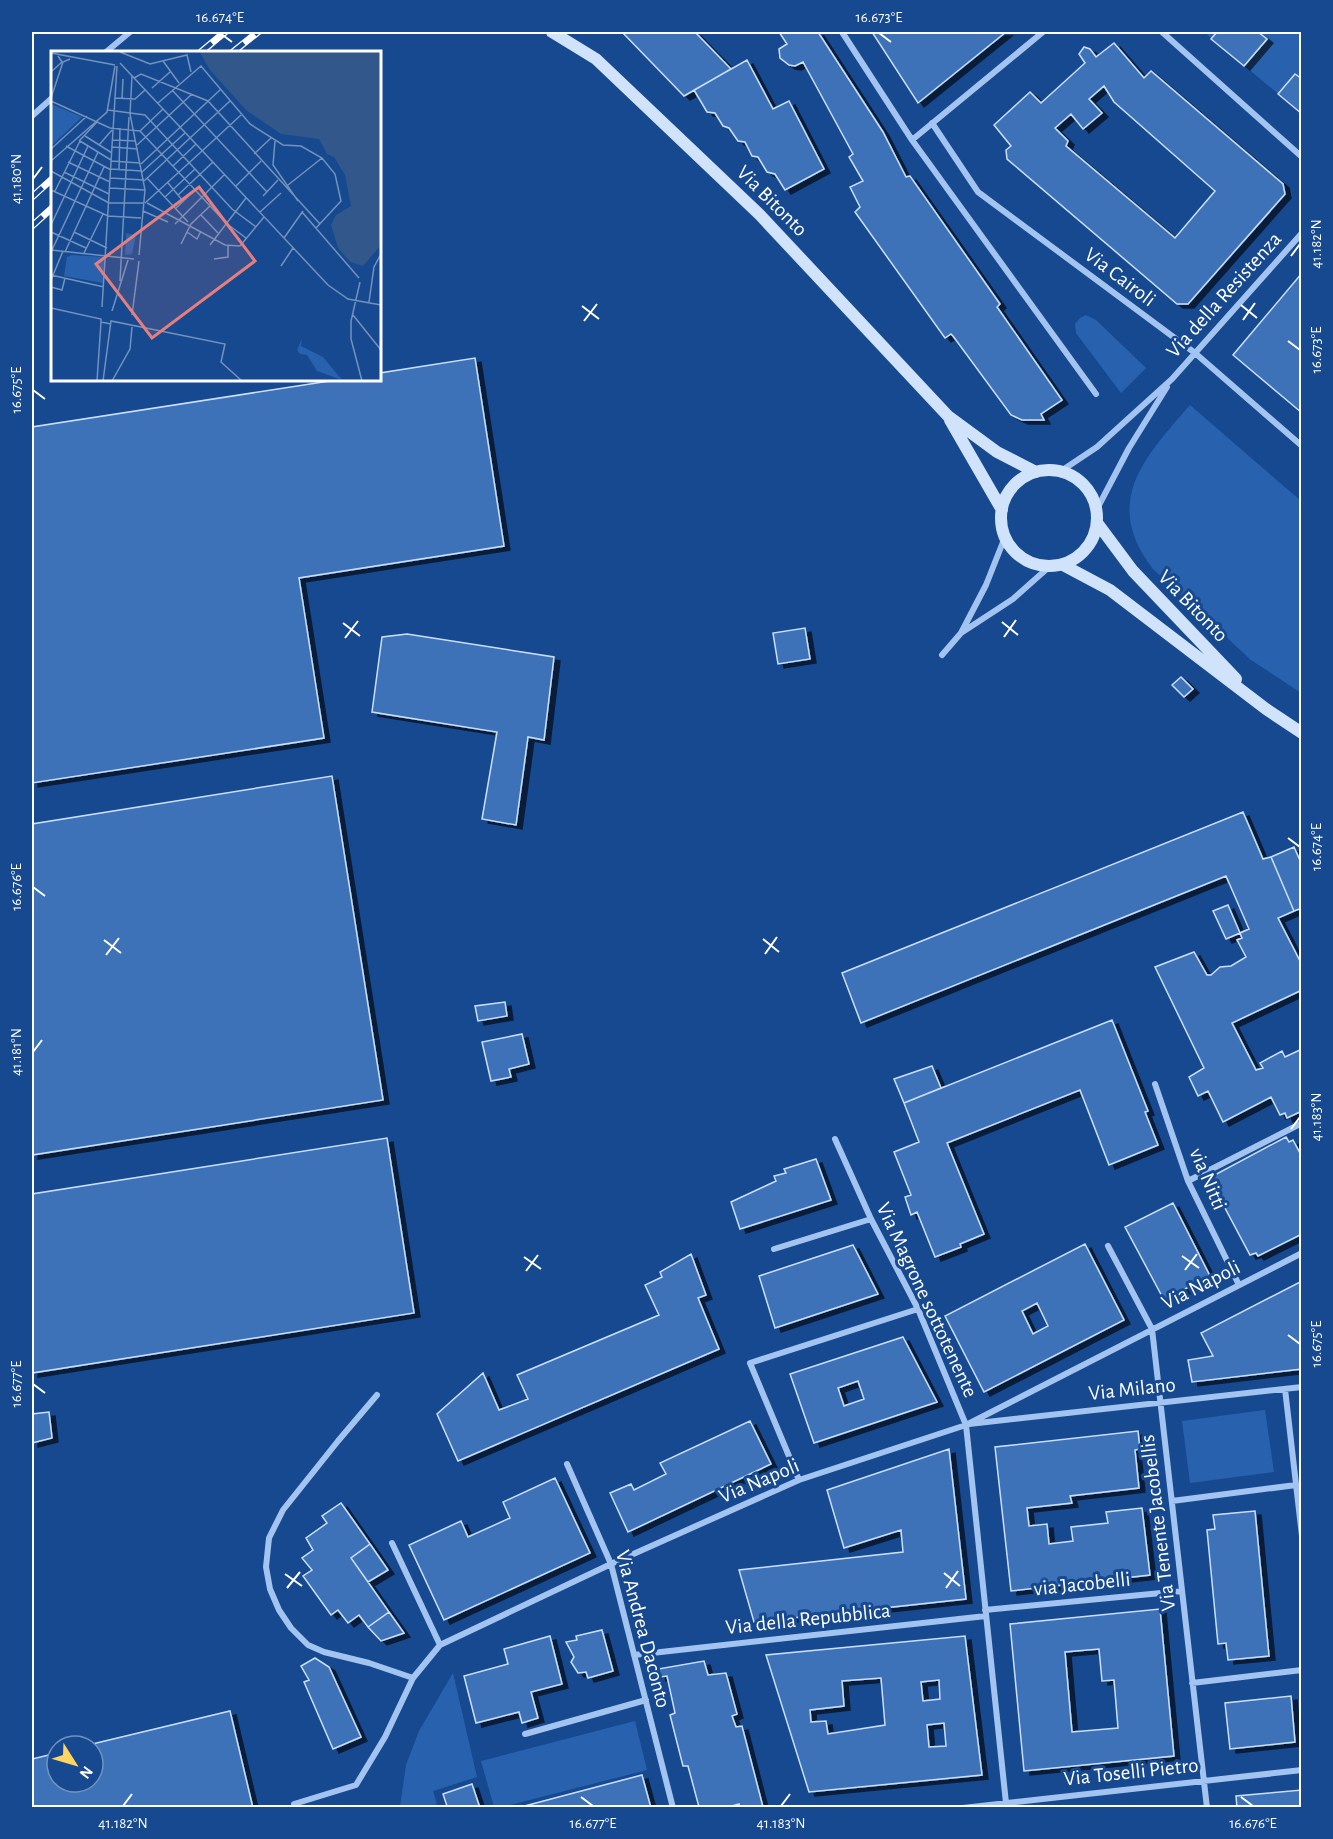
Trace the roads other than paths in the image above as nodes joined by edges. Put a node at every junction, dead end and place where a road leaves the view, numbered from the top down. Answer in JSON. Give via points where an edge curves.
{"nodes":[{"id":1,"x":130,"y":32,"type":"edge"},
{"id":2,"x":552,"y":32,"type":"edge"},
{"id":3,"x":842,"y":32,"type":"edge"},
{"id":4,"x":1043,"y":32,"type":"edge"},
{"id":5,"x":1162,"y":32,"type":"edge"},
{"id":6,"x":107,"y":51,"type":"edge"},
{"id":7,"x":51,"y":99,"type":"edge"},
{"id":8,"x":32,"y":116,"type":"edge"},
{"id":9,"x":932,"y":123,"type":"junction"},
{"id":10,"x":912,"y":140,"type":"junction"},
{"id":11,"x":1302,"y":157,"type":"edge"},
{"id":12,"x":1302,"y":233,"type":"edge"},
{"id":13,"x":1195,"y":353,"type":"junction"},
{"id":14,"x":1172,"y":379,"type":"junction"},
{"id":15,"x":1096,"y":394,"type":"dead end"},
{"id":16,"x":948,"y":416,"type":"junction"},
{"id":17,"x":1302,"y":446,"type":"edge"},
{"id":18,"x":1036,"y":471,"type":"junction"},
{"id":19,"x":1061,"y":471,"type":"junction"},
{"id":20,"x":1097,"y":509,"type":"junction"},
{"id":21,"x":1002,"y":510,"type":"junction"},
{"id":22,"x":1098,"y":524,"type":"junction"},
{"id":23,"x":1005,"y":537,"type":"junction"},
{"id":24,"x":1063,"y":565,"type":"junction"},
{"id":25,"x":1049,"y":567,"type":"junction"},
{"id":26,"x":961,"y":633,"type":"junction"},
{"id":27,"x":942,"y":655,"type":"dead end"},
{"id":28,"x":1266,"y":710,"type":"junction"},
{"id":29,"x":1302,"y":733,"type":"edge"},
{"id":30,"x":1155,"y":1084,"type":"dead end"},
{"id":31,"x":1302,"y":1123,"type":"edge"},
{"id":32,"x":835,"y":1139,"type":"dead end"},
{"id":33,"x":1188,"y":1181,"type":"junction"},
{"id":34,"x":872,"y":1219,"type":"junction"},
{"id":35,"x":1108,"y":1246,"type":"dead end"},
{"id":36,"x":774,"y":1249,"type":"dead end"},
{"id":37,"x":1302,"y":1253,"type":"edge"},
{"id":38,"x":1239,"y":1285,"type":"junction"},
{"id":39,"x":918,"y":1309,"type":"junction"},
{"id":40,"x":1152,"y":1329,"type":"junction"},
{"id":41,"x":1302,"y":1387,"type":"edge"},
{"id":42,"x":1285,"y":1389,"type":"junction"},
{"id":43,"x":376,"y":1395,"type":"dead end"},
{"id":44,"x":1161,"y":1403,"type":"junction"},
{"id":45,"x":966,"y":1425,"type":"junction"},
{"id":46,"x":567,"y":1464,"type":"dead end"},
{"id":47,"x":799,"y":1480,"type":"junction"},
{"id":48,"x":1296,"y":1485,"type":"junction"},
{"id":49,"x":1172,"y":1501,"type":"junction"},
{"id":50,"x":1302,"y":1536,"type":"edge"},
{"id":51,"x":392,"y":1543,"type":"dead end"},
{"id":52,"x":611,"y":1564,"type":"junction"},
{"id":53,"x":1182,"y":1591,"type":"junction"},
{"id":54,"x":986,"y":1613,"type":"junction"},
{"id":55,"x":440,"y":1645,"type":"junction"},
{"id":56,"x":634,"y":1655,"type":"junction"},
{"id":57,"x":1302,"y":1670,"type":"edge"},
{"id":58,"x":413,"y":1678,"type":"junction"},
{"id":59,"x":1192,"y":1683,"type":"junction"},
{"id":60,"x":646,"y":1700,"type":"junction"},
{"id":61,"x":525,"y":1734,"type":"dead end"},
{"id":62,"x":1302,"y":1770,"type":"edge"},
{"id":63,"x":1204,"y":1781,"type":"junction"},
{"id":64,"x":1006,"y":1803,"type":"junction"},
{"id":65,"x":295,"y":1806,"type":"edge"},
{"id":66,"x":673,"y":1808,"type":"edge"},
{"id":67,"x":963,"y":1808,"type":"edge"},
{"id":68,"x":1207,"y":1808,"type":"edge"}],
"edges":[{"from":1,"to":6,"type":"street"},
{"from":2,"to":16,"type":"main road","name":"Via Bitonto","via":[[596,59],[760,215]]},
{"from":3,"to":10,"type":"street"},
{"from":4,"to":9,"type":"street"},
{"from":5,"to":11,"type":"street"},
{"from":7,"to":8,"type":"street"},
{"from":9,"to":10,"type":"street"},
{"from":9,"to":13,"type":"street","name":"Via Cairoli","via":[[978,192]]},
{"from":10,"to":15,"type":"street"},
{"from":12,"to":13,"type":"street","name":"Via della Resistenza"},
{"from":13,"to":14,"type":"street","name":"Via della Resistenza"},
{"from":13,"to":17,"type":"street","name":"Via Cairoli"},
{"from":14,"to":19,"type":"street","name":"Via della Resistenza","via":[[1097,447]]},
{"from":14,"to":20,"type":"street","name":"Via della Resistenza"},
{"from":16,"to":18,"type":"main road","via":[[997,452]]},
{"from":16,"to":21,"type":"main road"},
{"from":18,"to":19,"type":"main road"},
{"from":18,"to":21,"type":"main road","via":[[1014,486]]},
{"from":19,"to":20,"type":"main road","via":[[1085,485]]},
{"from":20,"to":22,"type":"main road"},
{"from":21,"to":23,"type":"main road"},
{"from":22,"to":24,"type":"main road","via":[[1087,550]]},
{"from":22,"to":28,"type":"main road","name":"Via Bitonto","via":[[1133,572]]},
{"from":23,"to":25,"type":"main road","via":[[1022,559]]},
{"from":23,"to":26,"type":"street"},
{"from":24,"to":25,"type":"main road"},
{"from":24,"to":28,"type":"main road","name":"Via Bitonto","via":[[1110,590]]},
{"from":25,"to":26,"type":"street","via":[[1013,599]]},
{"from":26,"to":27,"type":"street"},
{"from":28,"to":29,"type":"main road","name":"Via Bitonto"},
{"from":30,"to":33,"type":"street","name":"via Nitti"},
{"from":31,"to":33,"type":"street"},
{"from":32,"to":34,"type":"street","name":"Via Magrone sottotenente"},
{"from":33,"to":38,"type":"street","name":"via Nitti"},
{"from":34,"to":36,"type":"street"},
{"from":34,"to":39,"type":"street","name":"Via Magrone sottotenente"},
{"from":35,"to":40,"type":"street","name":"Via Tenente Jacobellis"},
{"from":37,"to":38,"type":"street","name":"Via Napoli"},
{"from":38,"to":40,"type":"street","name":"Via Napoli"},
{"from":39,"to":45,"type":"street","name":"Via Magrone sottotenente"},
{"from":39,"to":47,"type":"street","via":[[750,1363]]},
{"from":40,"to":44,"type":"street","name":"Via Tenente Jacobellis"},
{"from":40,"to":45,"type":"street","name":"Via Napoli"},
{"from":41,"to":42,"type":"street","name":"Via Milano"},
{"from":42,"to":44,"type":"street","name":"Via Milano"},
{"from":42,"to":48,"type":"street"},
{"from":43,"to":58,"type":"street","via":[[284,1510],[268,1538],[266,1567],[279,1610],[308,1645]]},
{"from":44,"to":45,"type":"street","name":"Via Milano"},
{"from":44,"to":49,"type":"street","name":"Via Tenente Jacobellis"},
{"from":45,"to":47,"type":"street","name":"Via Napoli"},
{"from":45,"to":54,"type":"street","name":"Via Magrone sottotenente"},
{"from":46,"to":52,"type":"street","name":"Via Andrea Daconto"},
{"from":47,"to":52,"type":"street","name":"Via Napoli"},
{"from":48,"to":49,"type":"street"},
{"from":48,"to":50,"type":"street"},
{"from":49,"to":53,"type":"street","name":"Via Tenente Jacobellis"},
{"from":51,"to":55,"type":"street"},
{"from":52,"to":55,"type":"street","name":"Via Napoli"},
{"from":52,"to":56,"type":"street","name":"Via Andrea Daconto"},
{"from":53,"to":54,"type":"street","name":"via Jacobelli"},
{"from":53,"to":59,"type":"street","name":"Via Tenente Jacobellis"},
{"from":54,"to":56,"type":"street","name":"Via della Repubblica"},
{"from":54,"to":64,"type":"street","name":"Via Magrone sottotenente"},
{"from":55,"to":58,"type":"street","name":"Via Napoli"},
{"from":56,"to":60,"type":"street","name":"Via Andrea Daconto"},
{"from":57,"to":59,"type":"street"},
{"from":58,"to":65,"type":"street","name":"Via Napoli","via":[[386,1737],[356,1785]]},
{"from":59,"to":63,"type":"street","name":"Via Tenente Jacobellis"},
{"from":60,"to":61,"type":"street"},
{"from":60,"to":66,"type":"street","name":"Via Andrea Daconto"},
{"from":62,"to":63,"type":"street","name":"Via Toselli Pietro"},
{"from":63,"to":64,"type":"street","name":"Via Toselli Pietro"},
{"from":63,"to":68,"type":"street","name":"Via Tenente Jacobellis"},
{"from":64,"to":67,"type":"street","name":"Via Toselli Pietro"}]}
